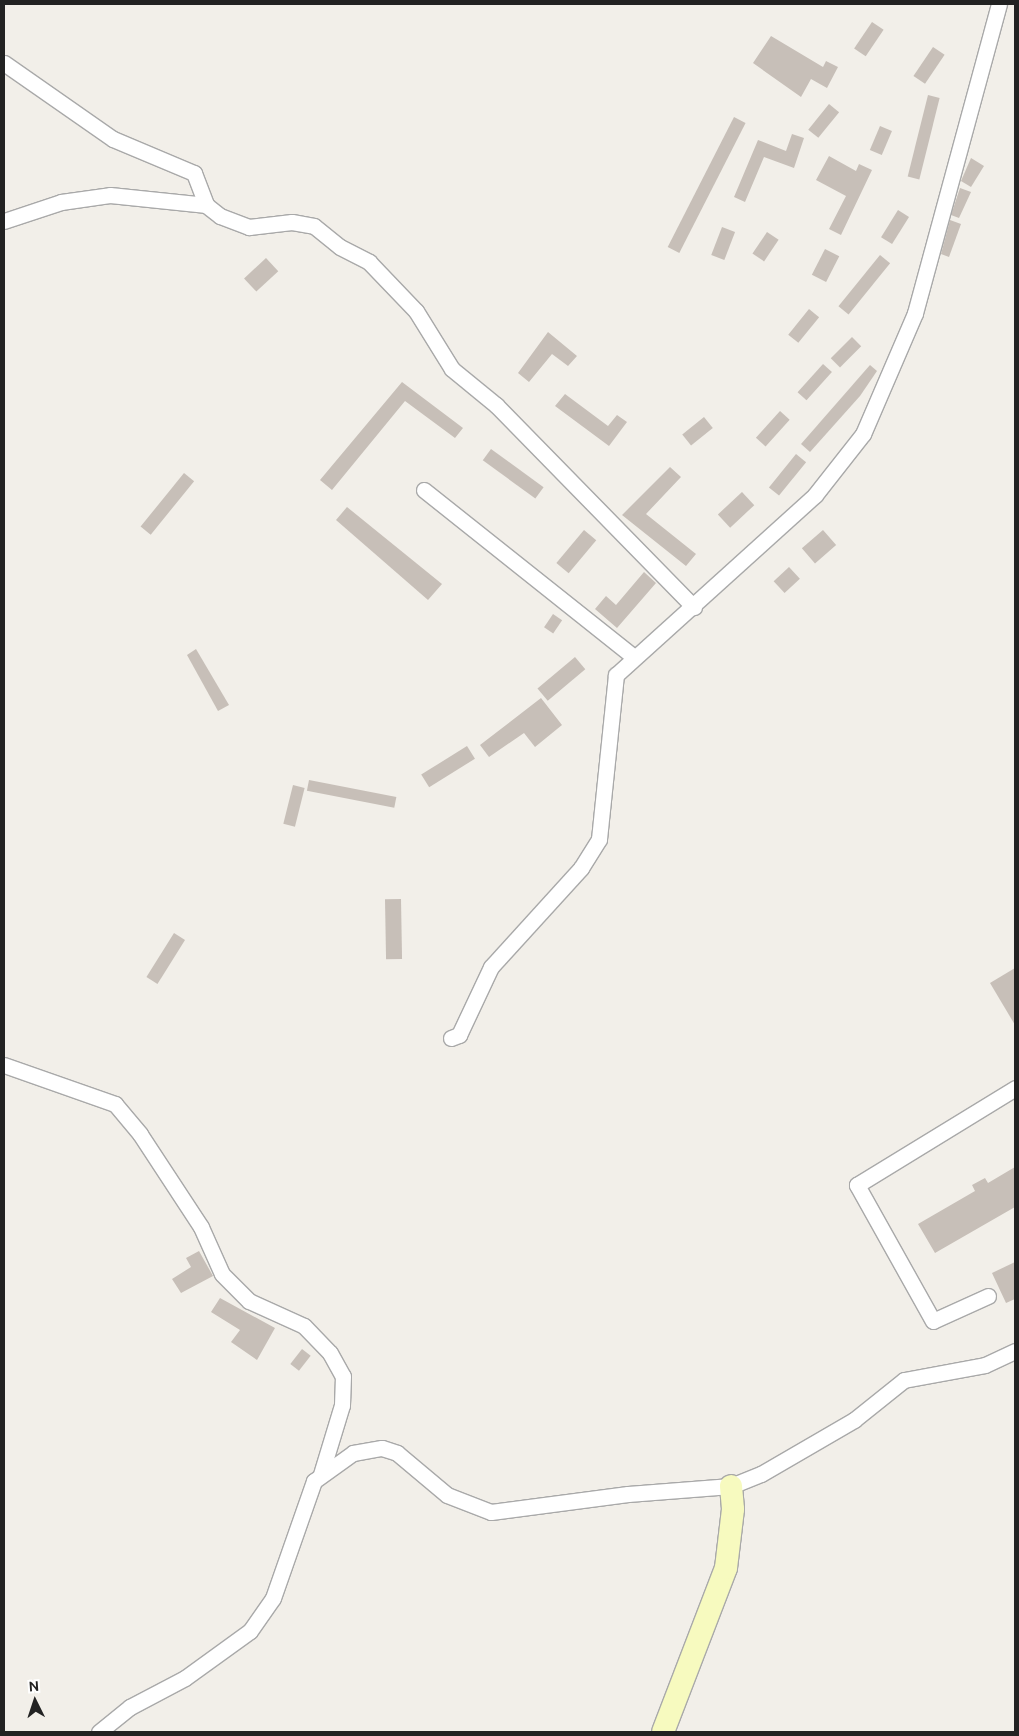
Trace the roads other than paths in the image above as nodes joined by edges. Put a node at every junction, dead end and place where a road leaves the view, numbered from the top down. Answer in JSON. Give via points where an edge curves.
{"nodes":[{"id":1,"x":999,"y":4,"type":"edge"},
{"id":2,"x":4,"y":63,"type":"edge"},
{"id":3,"x":206,"y":205,"type":"junction"},
{"id":4,"x":4,"y":221,"type":"edge"},
{"id":5,"x":424,"y":490,"type":"dead end"},
{"id":6,"x":694,"y":607,"type":"junction"},
{"id":7,"x":634,"y":657,"type":"junction"},
{"id":8,"x":451,"y":1038,"type":"dead end"},
{"id":9,"x":4,"y":1065,"type":"edge"},
{"id":10,"x":1015,"y":1088,"type":"edge"},
{"id":11,"x":988,"y":1296,"type":"dead end"},
{"id":12,"x":1015,"y":1351,"type":"edge"},
{"id":13,"x":321,"y":1474,"type":"junction"},
{"id":14,"x":731,"y":1486,"type":"junction"},
{"id":15,"x":99,"y":1732,"type":"edge"},
{"id":16,"x":663,"y":1732,"type":"edge"}],
"edges":[{"from":1,"to":6,"type":"street","via":[[915,313],[885,393],[863,434],[815,496]]},
{"from":2,"to":3,"type":"street","via":[[113,139],[194,173]]},
{"from":3,"to":4,"type":"street","via":[[110,195],[62,202]]},
{"from":3,"to":6,"type":"street","via":[[220,216],[249,227],[292,222],[314,226],[386,276],[416,311],[452,369],[496,405]]},
{"from":5,"to":7,"type":"street"},
{"from":6,"to":7,"type":"street"},
{"from":7,"to":8,"type":"street","via":[[616,675],[609,764],[595,846],[491,967],[459,1034]]},
{"from":9,"to":13,"type":"street","via":[[115,1104],[140,1134],[201,1227],[222,1274],[249,1301],[304,1326],[330,1353],[343,1376],[342,1406]]},
{"from":10,"to":11,"type":"street","via":[[857,1185],[933,1321]]},
{"from":12,"to":14,"type":"street","via":[[985,1366],[904,1380],[854,1420],[761,1474]]},
{"from":13,"to":14,"type":"street","via":[[354,1453],[382,1448],[409,1460],[460,1503],[491,1512]]},
{"from":13,"to":15,"type":"street","via":[[308,1492],[288,1561],[262,1616],[199,1668],[130,1706]]},
{"from":14,"to":16,"type":"street","via":[[733,1509],[726,1568]]}]}
